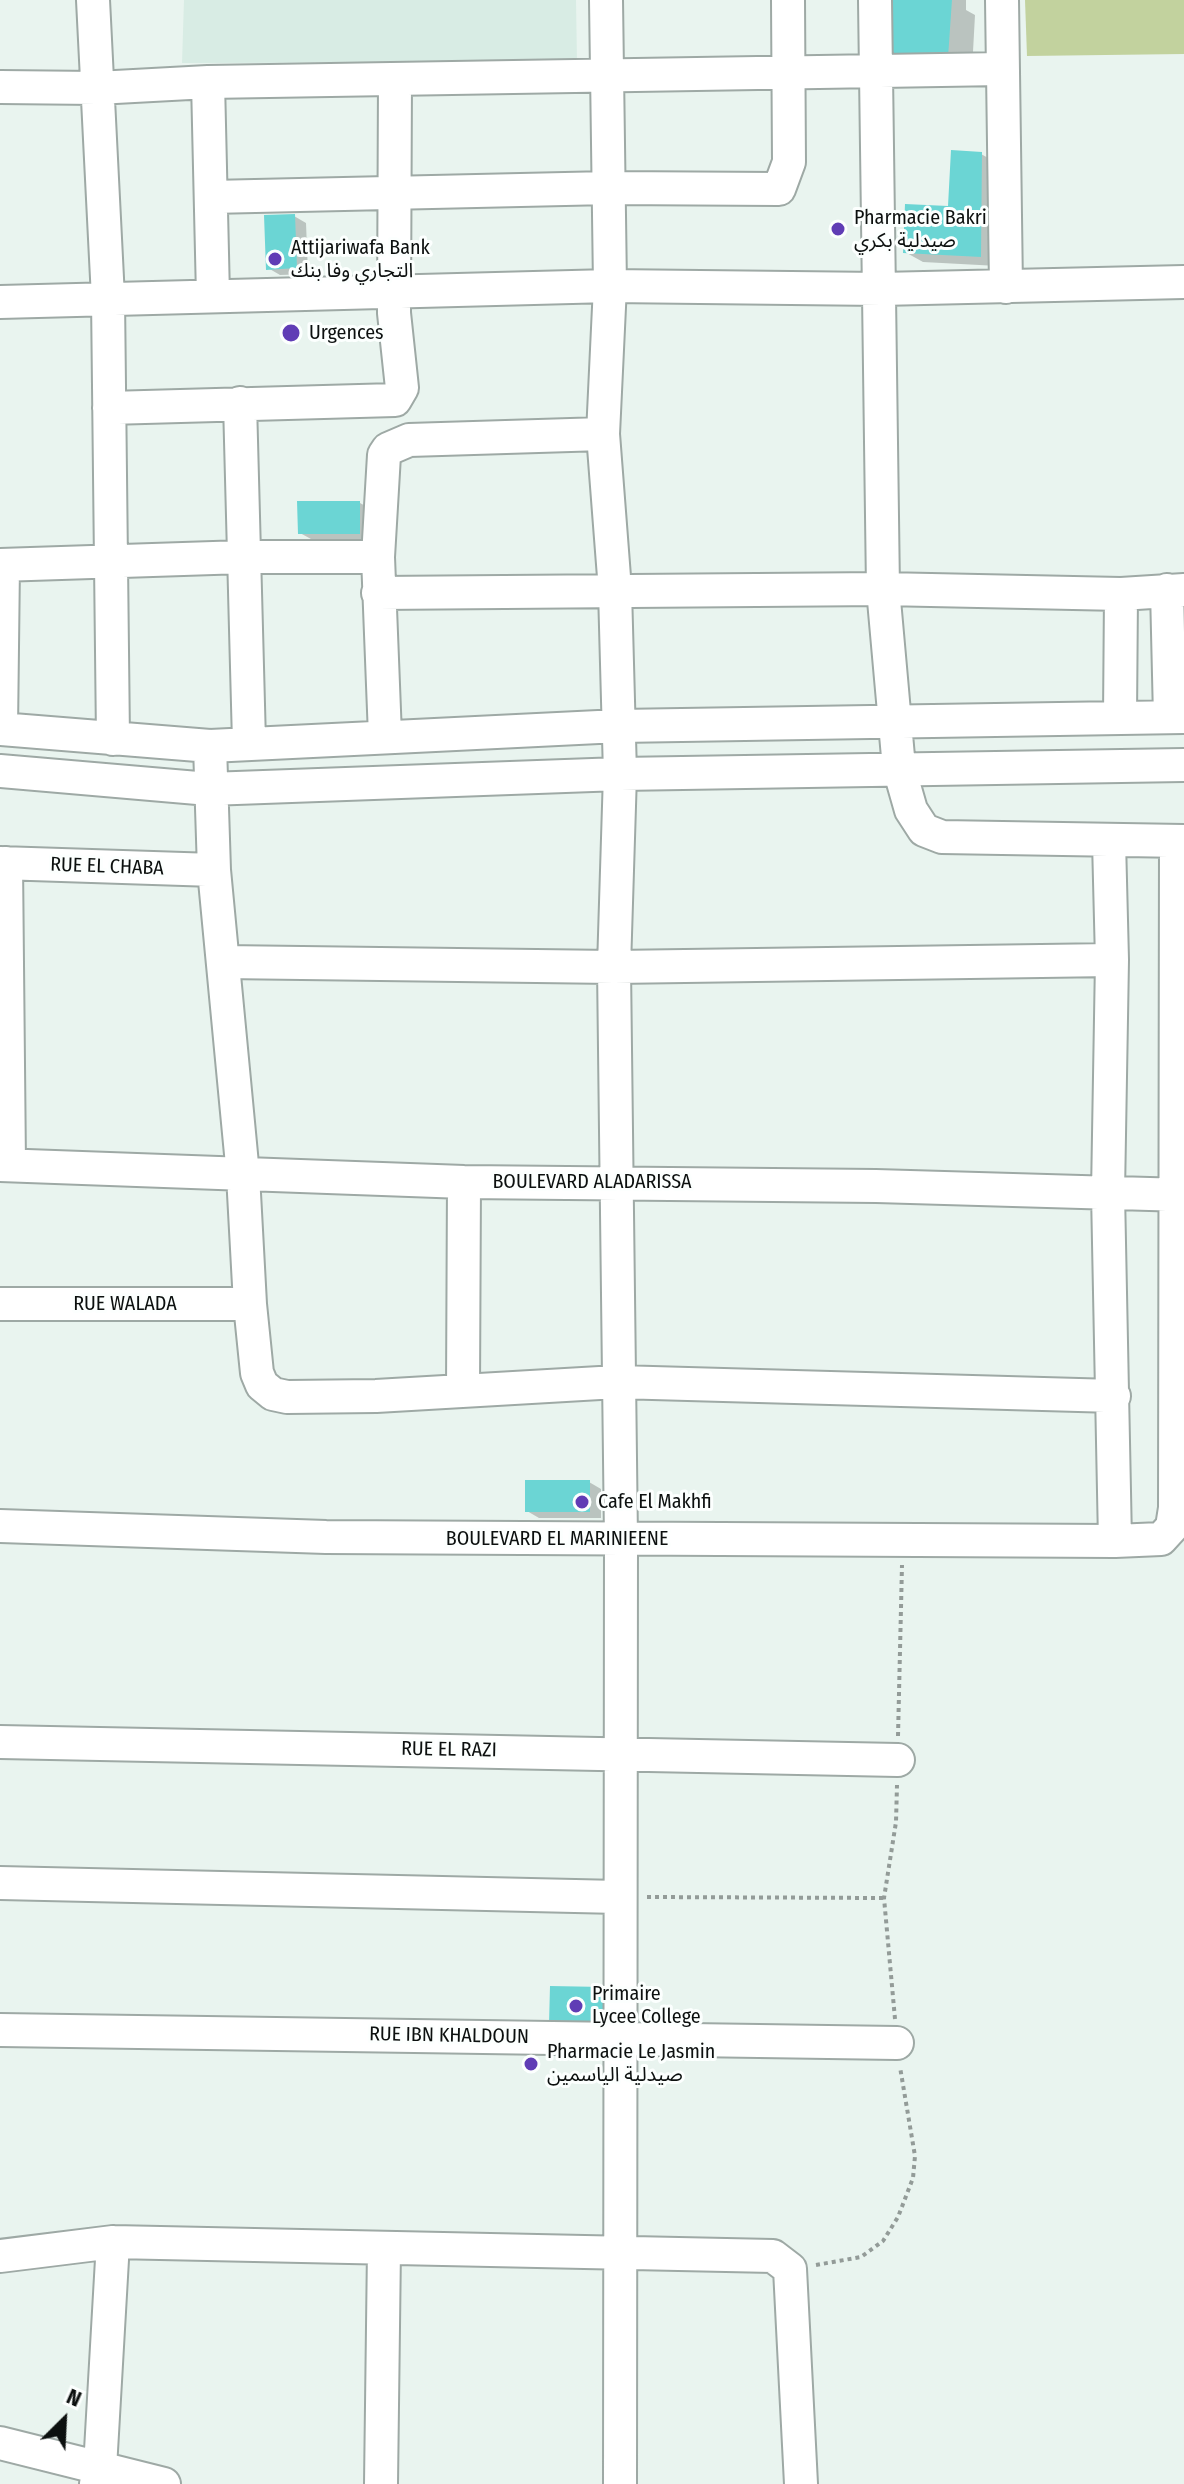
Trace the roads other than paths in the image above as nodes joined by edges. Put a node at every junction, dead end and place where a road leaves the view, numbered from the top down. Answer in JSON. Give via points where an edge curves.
{"nodes":[{"id":1,"x":93,"y":0,"type":"edge"},
{"id":2,"x":606,"y":0,"type":"edge"},
{"id":3,"x":788,"y":0,"type":"edge"},
{"id":4,"x":875,"y":0,"type":"edge"},
{"id":5,"x":1002,"y":0,"type":"edge"},
{"id":6,"x":1002,"y":69,"type":"junction"},
{"id":7,"x":876,"y":71,"type":"junction"},
{"id":8,"x":790,"y":72,"type":"junction"},
{"id":9,"x":607,"y":75,"type":"junction"},
{"id":10,"x":395,"y":79,"type":"junction"},
{"id":11,"x":208,"y":82,"type":"junction"},
{"id":12,"x":0,"y":87,"type":"edge"},
{"id":13,"x":97,"y":88,"type":"junction"},
{"id":14,"x":609,"y":188,"type":"junction"},
{"id":15,"x":394,"y":194,"type":"junction"},
{"id":16,"x":211,"y":197,"type":"junction"},
{"id":17,"x":1184,"y":282,"type":"edge"},
{"id":18,"x":610,"y":286,"type":"junction"},
{"id":19,"x":1006,"y":287,"type":"junction"},
{"id":20,"x":881,"y":289,"type":"junction"},
{"id":21,"x":394,"y":291,"type":"junction"},
{"id":22,"x":213,"y":296,"type":"junction"},
{"id":23,"x":108,"y":298,"type":"junction"},
{"id":24,"x":0,"y":302,"type":"edge"},
{"id":25,"x":240,"y":403,"type":"junction"},
{"id":26,"x":109,"y":408,"type":"junction"},
{"id":27,"x":603,"y":434,"type":"junction"},
{"id":28,"x":244,"y":557,"type":"junction"},
{"id":29,"x":378,"y":557,"type":"junction"},
{"id":30,"x":111,"y":561,"type":"junction"},
{"id":31,"x":2,"y":565,"type":"edge"},
{"id":32,"x":883,"y":589,"type":"junction"},
{"id":33,"x":615,"y":590,"type":"junction"},
{"id":34,"x":1176,"y":590,"type":"edge"},
{"id":35,"x":378,"y":593,"type":"junction"},
{"id":36,"x":1121,"y":594,"type":"junction"},
{"id":37,"x":1120,"y":717,"type":"junction"},
{"id":38,"x":1177,"y":717,"type":"edge"},
{"id":39,"x":894,"y":723,"type":"junction"},
{"id":40,"x":619,"y":726,"type":"junction"},
{"id":41,"x":0,"y":729,"type":"edge"},
{"id":42,"x":385,"y":736,"type":"junction"},
{"id":43,"x":113,"y":739,"type":"junction"},
{"id":44,"x":249,"y":742,"type":"junction"},
{"id":45,"x":210,"y":746,"type":"junction"},
{"id":46,"x":1184,"y":765,"type":"edge"},
{"id":47,"x":899,"y":768,"type":"junction"},
{"id":48,"x":0,"y":771,"type":"edge"},
{"id":49,"x":620,"y":774,"type":"junction"},
{"id":50,"x":209,"y":789,"type":"junction"},
{"id":51,"x":1109,"y":841,"type":"junction"},
{"id":52,"x":1180,"y":841,"type":"edge"},
{"id":53,"x":3,"y":863,"type":"edge"},
{"id":54,"x":214,"y":870,"type":"junction"},
{"id":55,"x":1112,"y":960,"type":"junction"},
{"id":56,"x":224,"y":962,"type":"junction"},
{"id":57,"x":614,"y":967,"type":"junction"},
{"id":58,"x":4,"y":1165,"type":"edge"},
{"id":59,"x":243,"y":1175,"type":"junction"},
{"id":60,"x":464,"y":1182,"type":"junction"},
{"id":61,"x":619,"y":1182,"type":"junction"},
{"id":62,"x":1108,"y":1193,"type":"junction"},
{"id":63,"x":1180,"y":1195,"type":"edge"},
{"id":64,"x":0,"y":1304,"type":"edge"},
{"id":65,"x":250,"y":1304,"type":"junction"},
{"id":66,"x":617,"y":1382,"type":"junction"},
{"id":67,"x":463,"y":1390,"type":"junction"},
{"id":68,"x":1114,"y":1396,"type":"junction"},
{"id":69,"x":0,"y":1526,"type":"edge"},
{"id":70,"x":621,"y":1540,"type":"junction"},
{"id":71,"x":1115,"y":1541,"type":"junction"},
{"id":72,"x":0,"y":1742,"type":"edge"},
{"id":73,"x":619,"y":1753,"type":"junction"},
{"id":74,"x":898,"y":1760,"type":"road end"},
{"id":75,"x":0,"y":1883,"type":"edge"},
{"id":76,"x":619,"y":1897,"type":"junction"},
{"id":77,"x":0,"y":2030,"type":"edge"},
{"id":78,"x":619,"y":2038,"type":"junction"},
{"id":79,"x":897,"y":2043,"type":"road end"},
{"id":80,"x":113,"y":2242,"type":"junction"},
{"id":81,"x":384,"y":2248,"type":"junction"},
{"id":82,"x":619,"y":2252,"type":"junction"},
{"id":83,"x":0,"y":2256,"type":"edge"},
{"id":84,"x":0,"y":2443,"type":"edge"},
{"id":85,"x":98,"y":2476,"type":"edge"},
{"id":86,"x":164,"y":2484,"type":"edge"},
{"id":87,"x":381,"y":2484,"type":"edge"},
{"id":88,"x":620,"y":2484,"type":"edge"},
{"id":89,"x":801,"y":2484,"type":"edge"}],
"edges":[{"from":1,"to":13,"type":"street"},
{"from":2,"to":9,"type":"street"},
{"from":3,"to":8,"type":"street"},
{"from":4,"to":7,"type":"street"},
{"from":5,"to":6,"type":"street"},
{"from":6,"to":7,"type":"street"},
{"from":6,"to":19,"type":"street"},
{"from":7,"to":8,"type":"street"},
{"from":7,"to":20,"type":"street"},
{"from":8,"to":9,"type":"street"},
{"from":8,"to":14,"type":"street","via":[[789,162],[779,189]]},
{"from":9,"to":10,"type":"street"},
{"from":9,"to":14,"type":"street"},
{"from":10,"to":11,"type":"street"},
{"from":10,"to":15,"type":"street"},
{"from":11,"to":13,"type":"street"},
{"from":11,"to":16,"type":"street"},
{"from":12,"to":13,"type":"street"},
{"from":13,"to":23,"type":"street"},
{"from":14,"to":15,"type":"street"},
{"from":14,"to":18,"type":"street"},
{"from":15,"to":16,"type":"street"},
{"from":15,"to":21,"type":"street"},
{"from":16,"to":22,"type":"street"},
{"from":17,"to":19,"type":"street"},
{"from":18,"to":20,"type":"street"},
{"from":18,"to":21,"type":"street"},
{"from":18,"to":27,"type":"street"},
{"from":19,"to":20,"type":"street"},
{"from":20,"to":32,"type":"street"},
{"from":21,"to":22,"type":"street"},
{"from":21,"to":25,"type":"street","via":[[402,388],[395,400]]},
{"from":22,"to":23,"type":"street"},
{"from":23,"to":24,"type":"street"},
{"from":23,"to":26,"type":"street"},
{"from":25,"to":26,"type":"street"},
{"from":25,"to":28,"type":"street"},
{"from":26,"to":30,"type":"street"},
{"from":27,"to":29,"type":"street","via":[[409,440],[393,445],[384,455]]},
{"from":27,"to":33,"type":"street"},
{"from":28,"to":29,"type":"street"},
{"from":28,"to":30,"type":"street"},
{"from":28,"to":44,"type":"street"},
{"from":29,"to":35,"type":"street"},
{"from":30,"to":31,"type":"street"},
{"from":30,"to":43,"type":"street"},
{"from":31,"to":41,"type":"street"},
{"from":32,"to":33,"type":"street"},
{"from":32,"to":36,"type":"street"},
{"from":32,"to":39,"type":"street"},
{"from":33,"to":35,"type":"street"},
{"from":33,"to":40,"type":"street"},
{"from":34,"to":36,"type":"street"},
{"from":34,"to":38,"type":"street"},
{"from":35,"to":42,"type":"street"},
{"from":36,"to":37,"type":"street"},
{"from":37,"to":38,"type":"street"},
{"from":37,"to":39,"type":"street"},
{"from":39,"to":40,"type":"street"},
{"from":39,"to":47,"type":"street"},
{"from":40,"to":42,"type":"street"},
{"from":40,"to":49,"type":"street"},
{"from":41,"to":43,"type":"street"},
{"from":42,"to":44,"type":"street"},
{"from":43,"to":45,"type":"street"},
{"from":44,"to":45,"type":"street"},
{"from":45,"to":50,"type":"street"},
{"from":46,"to":47,"type":"street"},
{"from":47,"to":49,"type":"street"},
{"from":47,"to":51,"type":"street","via":[[911,810],[932,834]]},
{"from":48,"to":50,"type":"street"},
{"from":49,"to":50,"type":"street"},
{"from":49,"to":57,"type":"street"},
{"from":50,"to":54,"type":"street"},
{"from":51,"to":52,"type":"street"},
{"from":51,"to":55,"type":"street"},
{"from":52,"to":63,"type":"street"},
{"from":53,"to":54,"type":"street","name":"RUE EL CHABA"},
{"from":53,"to":58,"type":"street"},
{"from":54,"to":56,"type":"street"},
{"from":55,"to":57,"type":"street"},
{"from":55,"to":62,"type":"street"},
{"from":56,"to":57,"type":"street"},
{"from":56,"to":59,"type":"street"},
{"from":57,"to":61,"type":"street"},
{"from":58,"to":59,"type":"street","name":"BOULEVARD ALADARISSA"},
{"from":59,"to":60,"type":"street","name":"BOULEVARD ALADARISSA"},
{"from":59,"to":65,"type":"street"},
{"from":60,"to":61,"type":"street","name":"BOULEVARD ALADARISSA"},
{"from":60,"to":67,"type":"street"},
{"from":61,"to":62,"type":"street","name":"BOULEVARD ALADARISSA"},
{"from":61,"to":66,"type":"street"},
{"from":62,"to":63,"type":"street","name":"BOULEVARD ALADARISSA"},
{"from":62,"to":68,"type":"street"},
{"from":63,"to":71,"type":"street","name":"BOULEVARD EL MARINIEENE","via":[[1173,1521],[1161,1539]]},
{"from":64,"to":65,"type":"street","name":"RUE WALADA"},
{"from":65,"to":67,"type":"street","via":[[257,1373],[273,1394],[376,1396]]},
{"from":66,"to":67,"type":"street"},
{"from":66,"to":68,"type":"street"},
{"from":66,"to":70,"type":"street"},
{"from":68,"to":71,"type":"street"},
{"from":69,"to":70,"type":"street","name":"BOULEVARD EL MARINIEENE"},
{"from":70,"to":71,"type":"street","name":"BOULEVARD EL MARINIEENE"},
{"from":70,"to":73,"type":"street"},
{"from":72,"to":73,"type":"street","name":"RUE EL RAZI"},
{"from":73,"to":74,"type":"street","name":"RUE EL RAZI"},
{"from":73,"to":76,"type":"street"},
{"from":75,"to":76,"type":"street"},
{"from":76,"to":78,"type":"street"},
{"from":77,"to":78,"type":"street","name":"RUE IBN KHALDOUN"},
{"from":78,"to":79,"type":"street","name":"RUE IBN KHALDOUN"},
{"from":78,"to":82,"type":"street"},
{"from":80,"to":81,"type":"street"},
{"from":80,"to":83,"type":"street"},
{"from":80,"to":85,"type":"street"},
{"from":81,"to":82,"type":"street"},
{"from":81,"to":87,"type":"street"},
{"from":82,"to":88,"type":"street"},
{"from":82,"to":89,"type":"street","via":[[773,2256],[790,2269]]},
{"from":84,"to":85,"type":"street"},
{"from":85,"to":86,"type":"street"}]}
